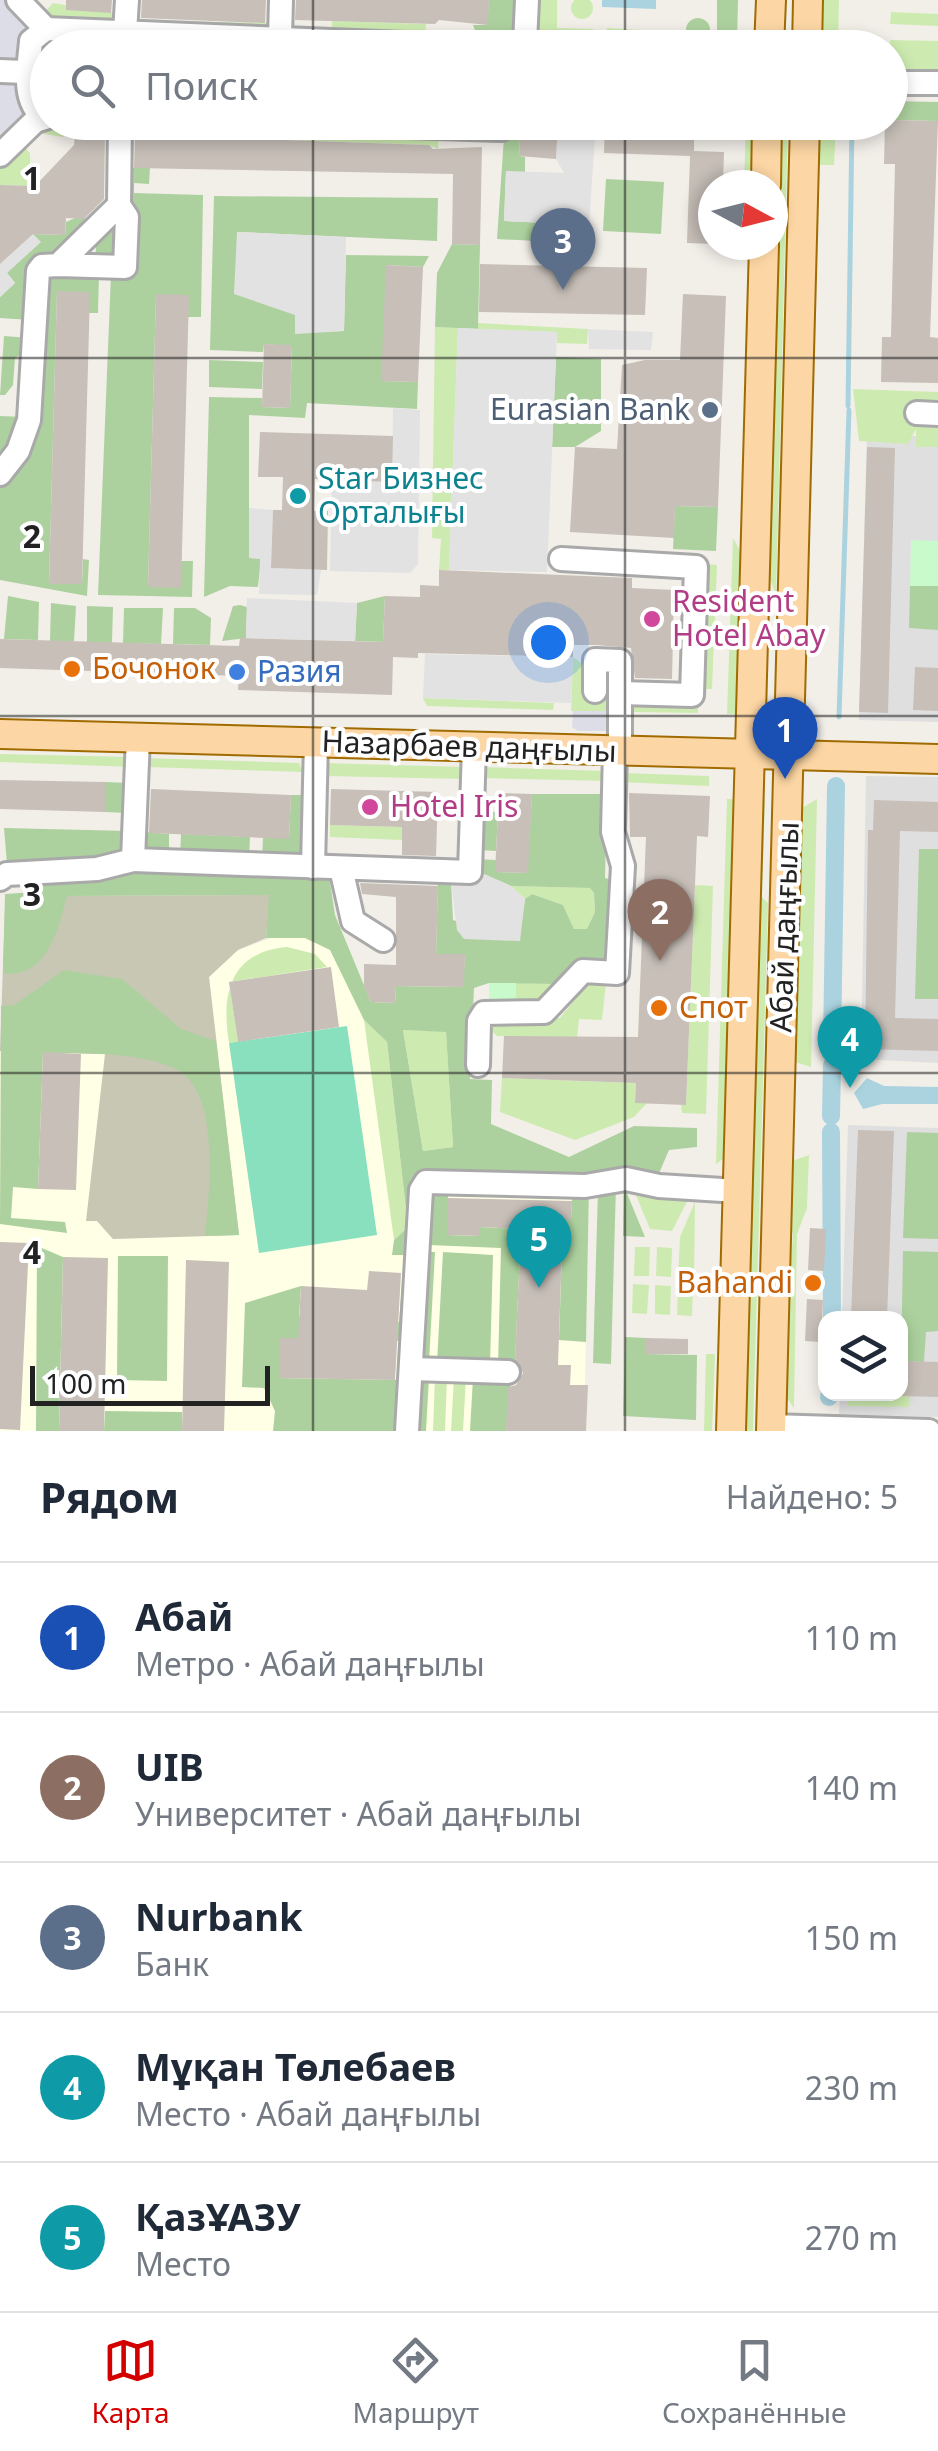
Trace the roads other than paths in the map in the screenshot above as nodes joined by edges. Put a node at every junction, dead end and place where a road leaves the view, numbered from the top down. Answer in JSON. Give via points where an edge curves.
{"nodes":[{"id":1,"x":18,"y":0,"type":"edge"},
{"id":2,"x":127,"y":0,"type":"edge"},
{"id":3,"x":280,"y":0,"type":"edge"},
{"id":4,"x":527,"y":0,"type":"edge"},
{"id":5,"x":770,"y":0,"type":"edge"},
{"id":6,"x":808,"y":0,"type":"edge"},
{"id":7,"x":46,"y":29,"type":"joint"},
{"id":8,"x":72,"y":30,"type":"edge"},
{"id":9,"x":125,"y":30,"type":"edge"},
{"id":10,"x":280,"y":30,"type":"edge"},
{"id":11,"x":526,"y":30,"type":"edge"},
{"id":12,"x":769,"y":30,"type":"edge"},
{"id":13,"x":807,"y":30,"type":"edge"},
{"id":14,"x":0,"y":72,"type":"edge"},
{"id":15,"x":30,"y":72,"type":"edge"},
{"id":16,"x":908,"y":83,"type":"edge"},
{"id":17,"x":938,"y":83,"type":"edge"},
{"id":18,"x":30,"y":130,"type":"edge"},
{"id":19,"x":120,"y":140,"type":"edge"},
{"id":20,"x":767,"y":140,"type":"edge"},
{"id":21,"x":805,"y":140,"type":"edge"},
{"id":22,"x":0,"y":155,"type":"edge"},
{"id":23,"x":766,"y":170,"type":"edge"},
{"id":24,"x":120,"y":205,"type":"junction"},
{"id":25,"x":764,"y":260,"type":"edge"},
{"id":26,"x":58,"y":265,"type":"junction"},
{"id":27,"x":0,"y":474,"type":"edge"},
{"id":28,"x":561,"y":560,"type":"dead end"},
{"id":29,"x":594,"y":691,"type":"dead end"},
{"id":30,"x":620,"y":693,"type":"junction"},
{"id":31,"x":0,"y":734,"type":"edge"},
{"id":32,"x":138,"y":738,"type":"junction"},
{"id":33,"x":316,"y":742,"type":"junction"},
{"id":34,"x":474,"y":747,"type":"junction"},
{"id":35,"x":617,"y":751,"type":"junction"},
{"id":36,"x":750,"y":754,"type":"junction"},
{"id":37,"x":789,"y":754,"type":"junction"},
{"id":38,"x":938,"y":759,"type":"edge"},
{"id":39,"x":133,"y":860,"type":"junction"},
{"id":40,"x":313,"y":867,"type":"junction"},
{"id":41,"x":342,"y":868,"type":"junction"},
{"id":42,"x":0,"y":880,"type":"edge"},
{"id":43,"x":383,"y":940,"type":"dead end"},
{"id":44,"x":478,"y":1065,"type":"dead end"},
{"id":45,"x":738,"y":1191,"type":"junction"},
{"id":46,"x":411,"y":1368,"type":"junction"},
{"id":47,"x":508,"y":1372,"type":"dead end"},
{"id":48,"x":771,"y":1429,"type":"edge"},
{"id":49,"x":407,"y":1431,"type":"edge"},
{"id":50,"x":731,"y":1431,"type":"edge"},
{"id":51,"x":929,"y":1431,"type":"edge"}],
"edges":[{"from":1,"to":7,"type":"street"},
{"from":2,"to":9,"type":"street"},
{"from":3,"to":10,"type":"street"},
{"from":4,"to":11,"type":"street"},
{"from":5,"to":12,"type":"main road"},
{"from":6,"to":13,"type":"main road"},
{"from":7,"to":8,"type":"street"},
{"from":14,"to":15,"type":"street"},
{"from":16,"to":17,"type":"street"},
{"from":18,"to":22,"type":"street"},
{"from":19,"to":24,"type":"street"},
{"from":20,"to":23,"type":"main road"},
{"from":21,"to":37,"type":"main road","name":"Абай даңғылы"},
{"from":24,"to":26,"type":"street"},
{"from":24,"to":26,"type":"street","via":[[127,217],[125,267]]},
{"from":25,"to":36,"type":"main road","name":"Абай даңғылы"},
{"from":26,"to":27,"type":"street","via":[[38,271],[29,420]]},
{"from":28,"to":30,"type":"street","via":[[696,567],[692,696]]},
{"from":29,"to":30,"type":"street","via":[[596,660],[620,662]]},
{"from":30,"to":35,"type":"street"},
{"from":31,"to":32,"type":"main road","name":"Назарбаев даңғылы"},
{"from":32,"to":33,"type":"main road","name":"Назарбаев даңғылы"},
{"from":32,"to":39,"type":"street"},
{"from":33,"to":34,"type":"main road","name":"Назарбаев даңғылы"},
{"from":33,"to":40,"type":"street"},
{"from":34,"to":35,"type":"main road","name":"Назарбаев даңғылы"},
{"from":34,"to":41,"type":"street","via":[[470,872]]},
{"from":35,"to":36,"type":"main road","name":"Назарбаев даңғылы"},
{"from":35,"to":44,"type":"street","via":[[613,832],[623,866],[618,973],[584,972],[544,1012],[484,1013]]},
{"from":36,"to":37,"type":"main road","name":"Назарбаев даңғылы"},
{"from":36,"to":45,"type":"main road","name":"Абай даңғылы"},
{"from":37,"to":38,"type":"main road","name":"Назарбаев даңғылы"},
{"from":37,"to":48,"type":"main road","name":"Абай даңғылы"},
{"from":39,"to":40,"type":"street"},
{"from":39,"to":42,"type":"street"},
{"from":40,"to":41,"type":"street"},
{"from":41,"to":43,"type":"street","via":[[353,921]]},
{"from":45,"to":46,"type":"street","via":[[626,1179],[584,1186],[426,1182]]},
{"from":45,"to":50,"type":"main road","name":"Абай даңғылы"},
{"from":46,"to":47,"type":"street"},
{"from":46,"to":49,"type":"street"},
{"from":48,"to":51,"type":"street"}]}
